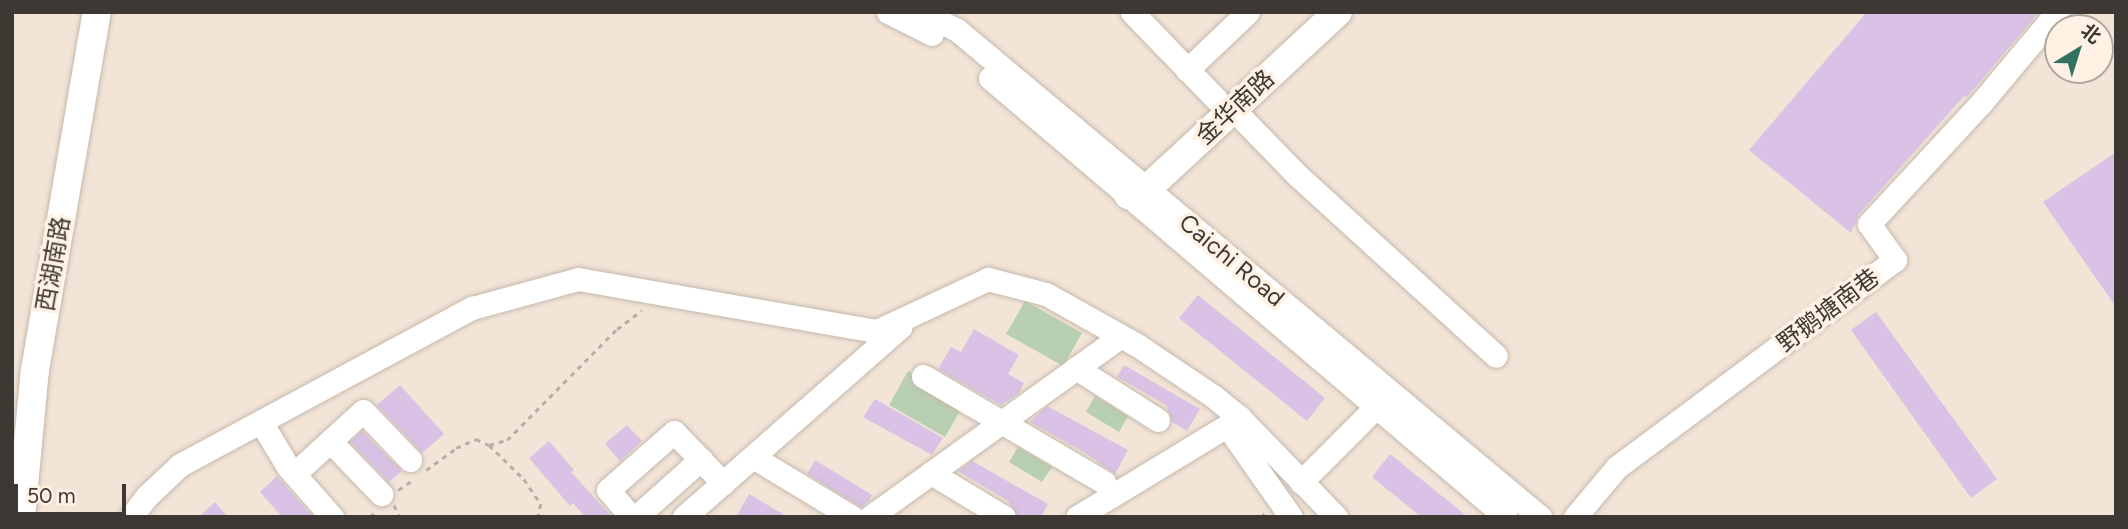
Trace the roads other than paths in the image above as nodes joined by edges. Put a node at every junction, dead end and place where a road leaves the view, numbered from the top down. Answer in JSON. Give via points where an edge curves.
{"nodes":[{"id":1,"x":83,"y":12,"type":"edge"},
{"id":2,"x":97,"y":12,"type":"edge"},
{"id":3,"x":888,"y":12,"type":"edge"},
{"id":4,"x":1132,"y":12,"type":"edge"},
{"id":5,"x":1248,"y":12,"type":"edge"},
{"id":6,"x":1310,"y":12,"type":"edge"},
{"id":7,"x":1338,"y":12,"type":"edge"},
{"id":8,"x":2057,"y":12,"type":"edge"},
{"id":9,"x":936,"y":20,"type":"edge"},
{"id":10,"x":1187,"y":70,"type":"junction"},
{"id":11,"x":1224,"y":104,"type":"junction"},
{"id":12,"x":1136,"y":187,"type":"junction"},
{"id":13,"x":915,"y":313,"type":"junction"},
{"id":14,"x":1121,"y":337,"type":"junction"},
{"id":15,"x":1496,"y":356,"type":"dead end"},
{"id":16,"x":1076,"y":368,"type":"junction"},
{"id":17,"x":923,"y":376,"type":"dead end"},
{"id":18,"x":1385,"y":399,"type":"junction"},
{"id":19,"x":1158,"y":420,"type":"dead end"},
{"id":20,"x":261,"y":422,"type":"junction"},
{"id":21,"x":1002,"y":422,"type":"junction"},
{"id":22,"x":1233,"y":422,"type":"junction"},
{"id":23,"x":330,"y":441,"type":"junction"},
{"id":24,"x":12,"y":449,"type":"edge"},
{"id":25,"x":753,"y":457,"type":"junction"},
{"id":26,"x":701,"y":459,"type":"junction"},
{"id":27,"x":410,"y":460,"type":"dead end"},
{"id":28,"x":931,"y":473,"type":"junction"},
{"id":29,"x":294,"y":474,"type":"junction"},
{"id":30,"x":1301,"y":481,"type":"junction"},
{"id":31,"x":1104,"y":482,"type":"dead end"},
{"id":32,"x":723,"y":483,"type":"junction"},
{"id":33,"x":382,"y":500,"type":"road end"},
{"id":34,"x":21,"y":517,"type":"edge"},
{"id":35,"x":131,"y":517,"type":"edge"},
{"id":36,"x":332,"y":517,"type":"edge"},
{"id":37,"x":634,"y":517,"type":"edge"},
{"id":38,"x":684,"y":517,"type":"edge"},
{"id":39,"x":852,"y":517,"type":"edge"},
{"id":40,"x":870,"y":517,"type":"edge"},
{"id":41,"x":1004,"y":517,"type":"edge"},
{"id":42,"x":1077,"y":517,"type":"edge"},
{"id":43,"x":1291,"y":517,"type":"edge"},
{"id":44,"x":1336,"y":517,"type":"edge"},
{"id":45,"x":1506,"y":517,"type":"edge"},
{"id":46,"x":1540,"y":517,"type":"edge"},
{"id":47,"x":1575,"y":517,"type":"edge"}],
"edges":[{"from":1,"to":24,"type":"main road","name":"西湖南路","via":[[21,368]]},
{"from":2,"to":34,"type":"main road","name":"西湖南路","via":[[35,370]]},
{"from":3,"to":9,"type":"street","name":"Caichi Road"},
{"from":4,"to":10,"type":"street"},
{"from":5,"to":10,"type":"street"},
{"from":6,"to":11,"type":"main road","name":"金华南路"},
{"from":7,"to":11,"type":"main road","name":"金华南路"},
{"from":8,"to":47,"type":"street","name":"野鹅塘南巷","via":[[1981,103],[1869,224],[1895,260],[1617,467]]},
{"from":9,"to":12,"type":"street","name":"Caichi Road","via":[[947,42]]},
{"from":10,"to":11,"type":"street"},
{"from":11,"to":12,"type":"main road","name":"金华南路"},
{"from":11,"to":15,"type":"street"},
{"from":12,"to":18,"type":"street","name":"Caichi Road"},
{"from":13,"to":14,"type":"street","via":[[988,279],[1046,294]]},
{"from":13,"to":20,"type":"street","via":[[877,331],[578,279],[471,308]]},
{"from":13,"to":25,"type":"street"},
{"from":14,"to":16,"type":"street"},
{"from":14,"to":22,"type":"street","via":[[1213,396]]},
{"from":16,"to":19,"type":"street"},
{"from":16,"to":21,"type":"street"},
{"from":17,"to":21,"type":"street"},
{"from":18,"to":30,"type":"street"},
{"from":18,"to":45,"type":"street","name":"Caichi Road"},
{"from":18,"to":46,"type":"street","name":"Caichi Road"},
{"from":20,"to":29,"type":"street"},
{"from":20,"to":35,"type":"street","via":[[180,465]]},
{"from":21,"to":28,"type":"street"},
{"from":21,"to":31,"type":"street"},
{"from":22,"to":30,"type":"street"},
{"from":22,"to":42,"type":"street"},
{"from":22,"to":43,"type":"street"},
{"from":23,"to":27,"type":"street","via":[[363,411]]},
{"from":23,"to":29,"type":"street"},
{"from":23,"to":33,"type":"street"},
{"from":25,"to":32,"type":"street"},
{"from":25,"to":39,"type":"street"},
{"from":26,"to":32,"type":"street"},
{"from":26,"to":37,"type":"street"},
{"from":26,"to":37,"type":"street","via":[[674,432],[608,490]]},
{"from":28,"to":40,"type":"street"},
{"from":28,"to":41,"type":"street"},
{"from":29,"to":36,"type":"street"},
{"from":30,"to":44,"type":"street"},
{"from":32,"to":38,"type":"street"}]}
